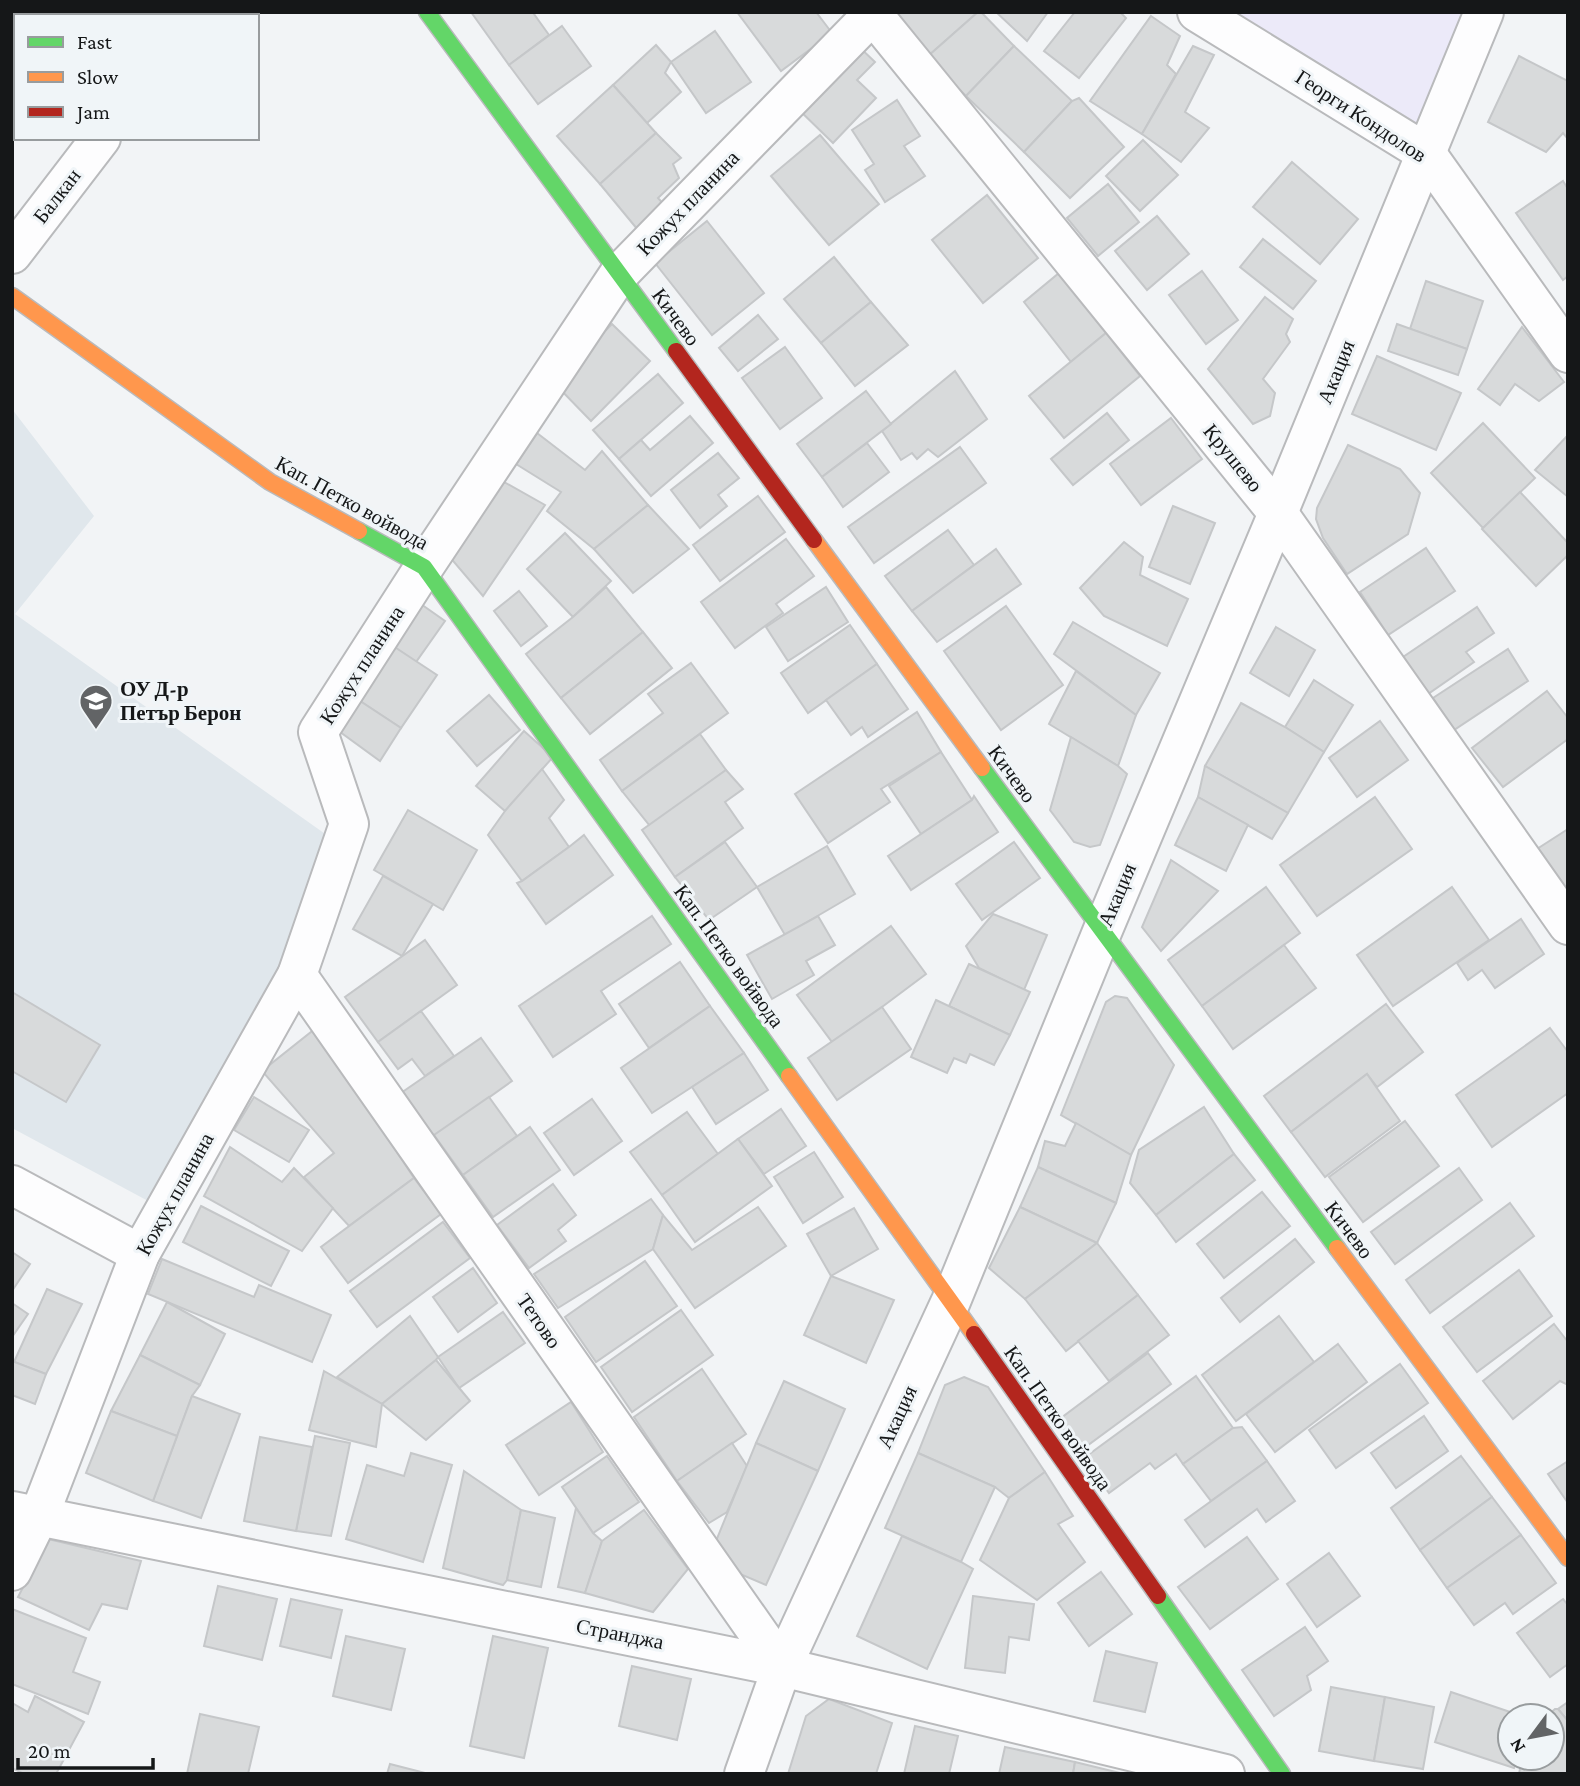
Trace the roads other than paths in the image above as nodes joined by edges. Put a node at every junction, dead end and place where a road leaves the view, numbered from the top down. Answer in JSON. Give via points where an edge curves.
{"nodes":[{"id":1,"x":427,"y":12,"type":"edge"},
{"id":2,"x":1197,"y":12,"type":"edge"},
{"id":3,"x":1484,"y":12,"type":"edge"},
{"id":4,"x":872,"y":13,"type":"edge"},
{"id":5,"x":99,"y":140,"type":"edge"},
{"id":6,"x":1426,"y":153,"type":"junction"},
{"id":7,"x":12,"y":254,"type":"edge"},
{"id":8,"x":618,"y":274,"type":"junction"},
{"id":9,"x":12,"y":296,"type":"edge"},
{"id":10,"x":1568,"y":353,"type":"edge"},
{"id":11,"x":1278,"y":513,"type":"junction"},
{"id":12,"x":424,"y":567,"type":"junction"},
{"id":13,"x":1568,"y":925,"type":"edge"},
{"id":14,"x":1102,"y":932,"type":"junction"},
{"id":15,"x":297,"y":975,"type":"junction"},
{"id":16,"x":12,"y":1185,"type":"edge"},
{"id":17,"x":140,"y":1254,"type":"junction"},
{"id":18,"x":951,"y":1301,"type":"junction"},
{"id":19,"x":25,"y":1513,"type":"edge"},
{"id":20,"x":1568,"y":1558,"type":"edge"},
{"id":21,"x":12,"y":1572,"type":"edge"},
{"id":22,"x":782,"y":1667,"type":"junction"},
{"id":23,"x":744,"y":1774,"type":"edge"},
{"id":24,"x":1225,"y":1774,"type":"edge"},
{"id":25,"x":1282,"y":1774,"type":"edge"}],
"edges":[{"from":1,"to":8,"type":"street","name":"Кичево"},
{"from":2,"to":6,"type":"street","name":"Георги Кондолов"},
{"from":3,"to":6,"type":"street","name":"Акация"},
{"from":4,"to":8,"type":"street","name":"Кожух планина"},
{"from":4,"to":11,"type":"street","name":"Крушево"},
{"from":5,"to":7,"type":"street","name":"Балкан"},
{"from":6,"to":10,"type":"street","name":"Георги Кондолов"},
{"from":6,"to":11,"type":"street","name":"Акация"},
{"from":8,"to":12,"type":"street","name":"Кожух планина"},
{"from":8,"to":14,"type":"street","name":"Кичево"},
{"from":9,"to":12,"type":"street","name":"Кап. Петко войвода","via":[[270,482]]},
{"from":11,"to":13,"type":"street","name":"Крушево"},
{"from":11,"to":14,"type":"street","name":"Акация"},
{"from":12,"to":15,"type":"street","name":"Кожух планина","via":[[318,732],[349,824]]},
{"from":12,"to":18,"type":"street","name":"Кап. Петко войвода"},
{"from":14,"to":18,"type":"street","name":"Акация"},
{"from":14,"to":20,"type":"street","name":"Кичево"},
{"from":15,"to":17,"type":"street","name":"Кожух планина"},
{"from":15,"to":22,"type":"street","name":"Тетово"},
{"from":16,"to":17,"type":"street"},
{"from":17,"to":19,"type":"street","name":"Кожух планина"},
{"from":18,"to":22,"type":"street","name":"Акация"},
{"from":18,"to":25,"type":"street","name":"Кап. Петко войвода"},
{"from":19,"to":21,"type":"street","name":"Кожух планина"},
{"from":19,"to":22,"type":"street","name":"Странджа"},
{"from":22,"to":23,"type":"street","name":"Акация"},
{"from":22,"to":24,"type":"street","name":"Странджа"}]}
